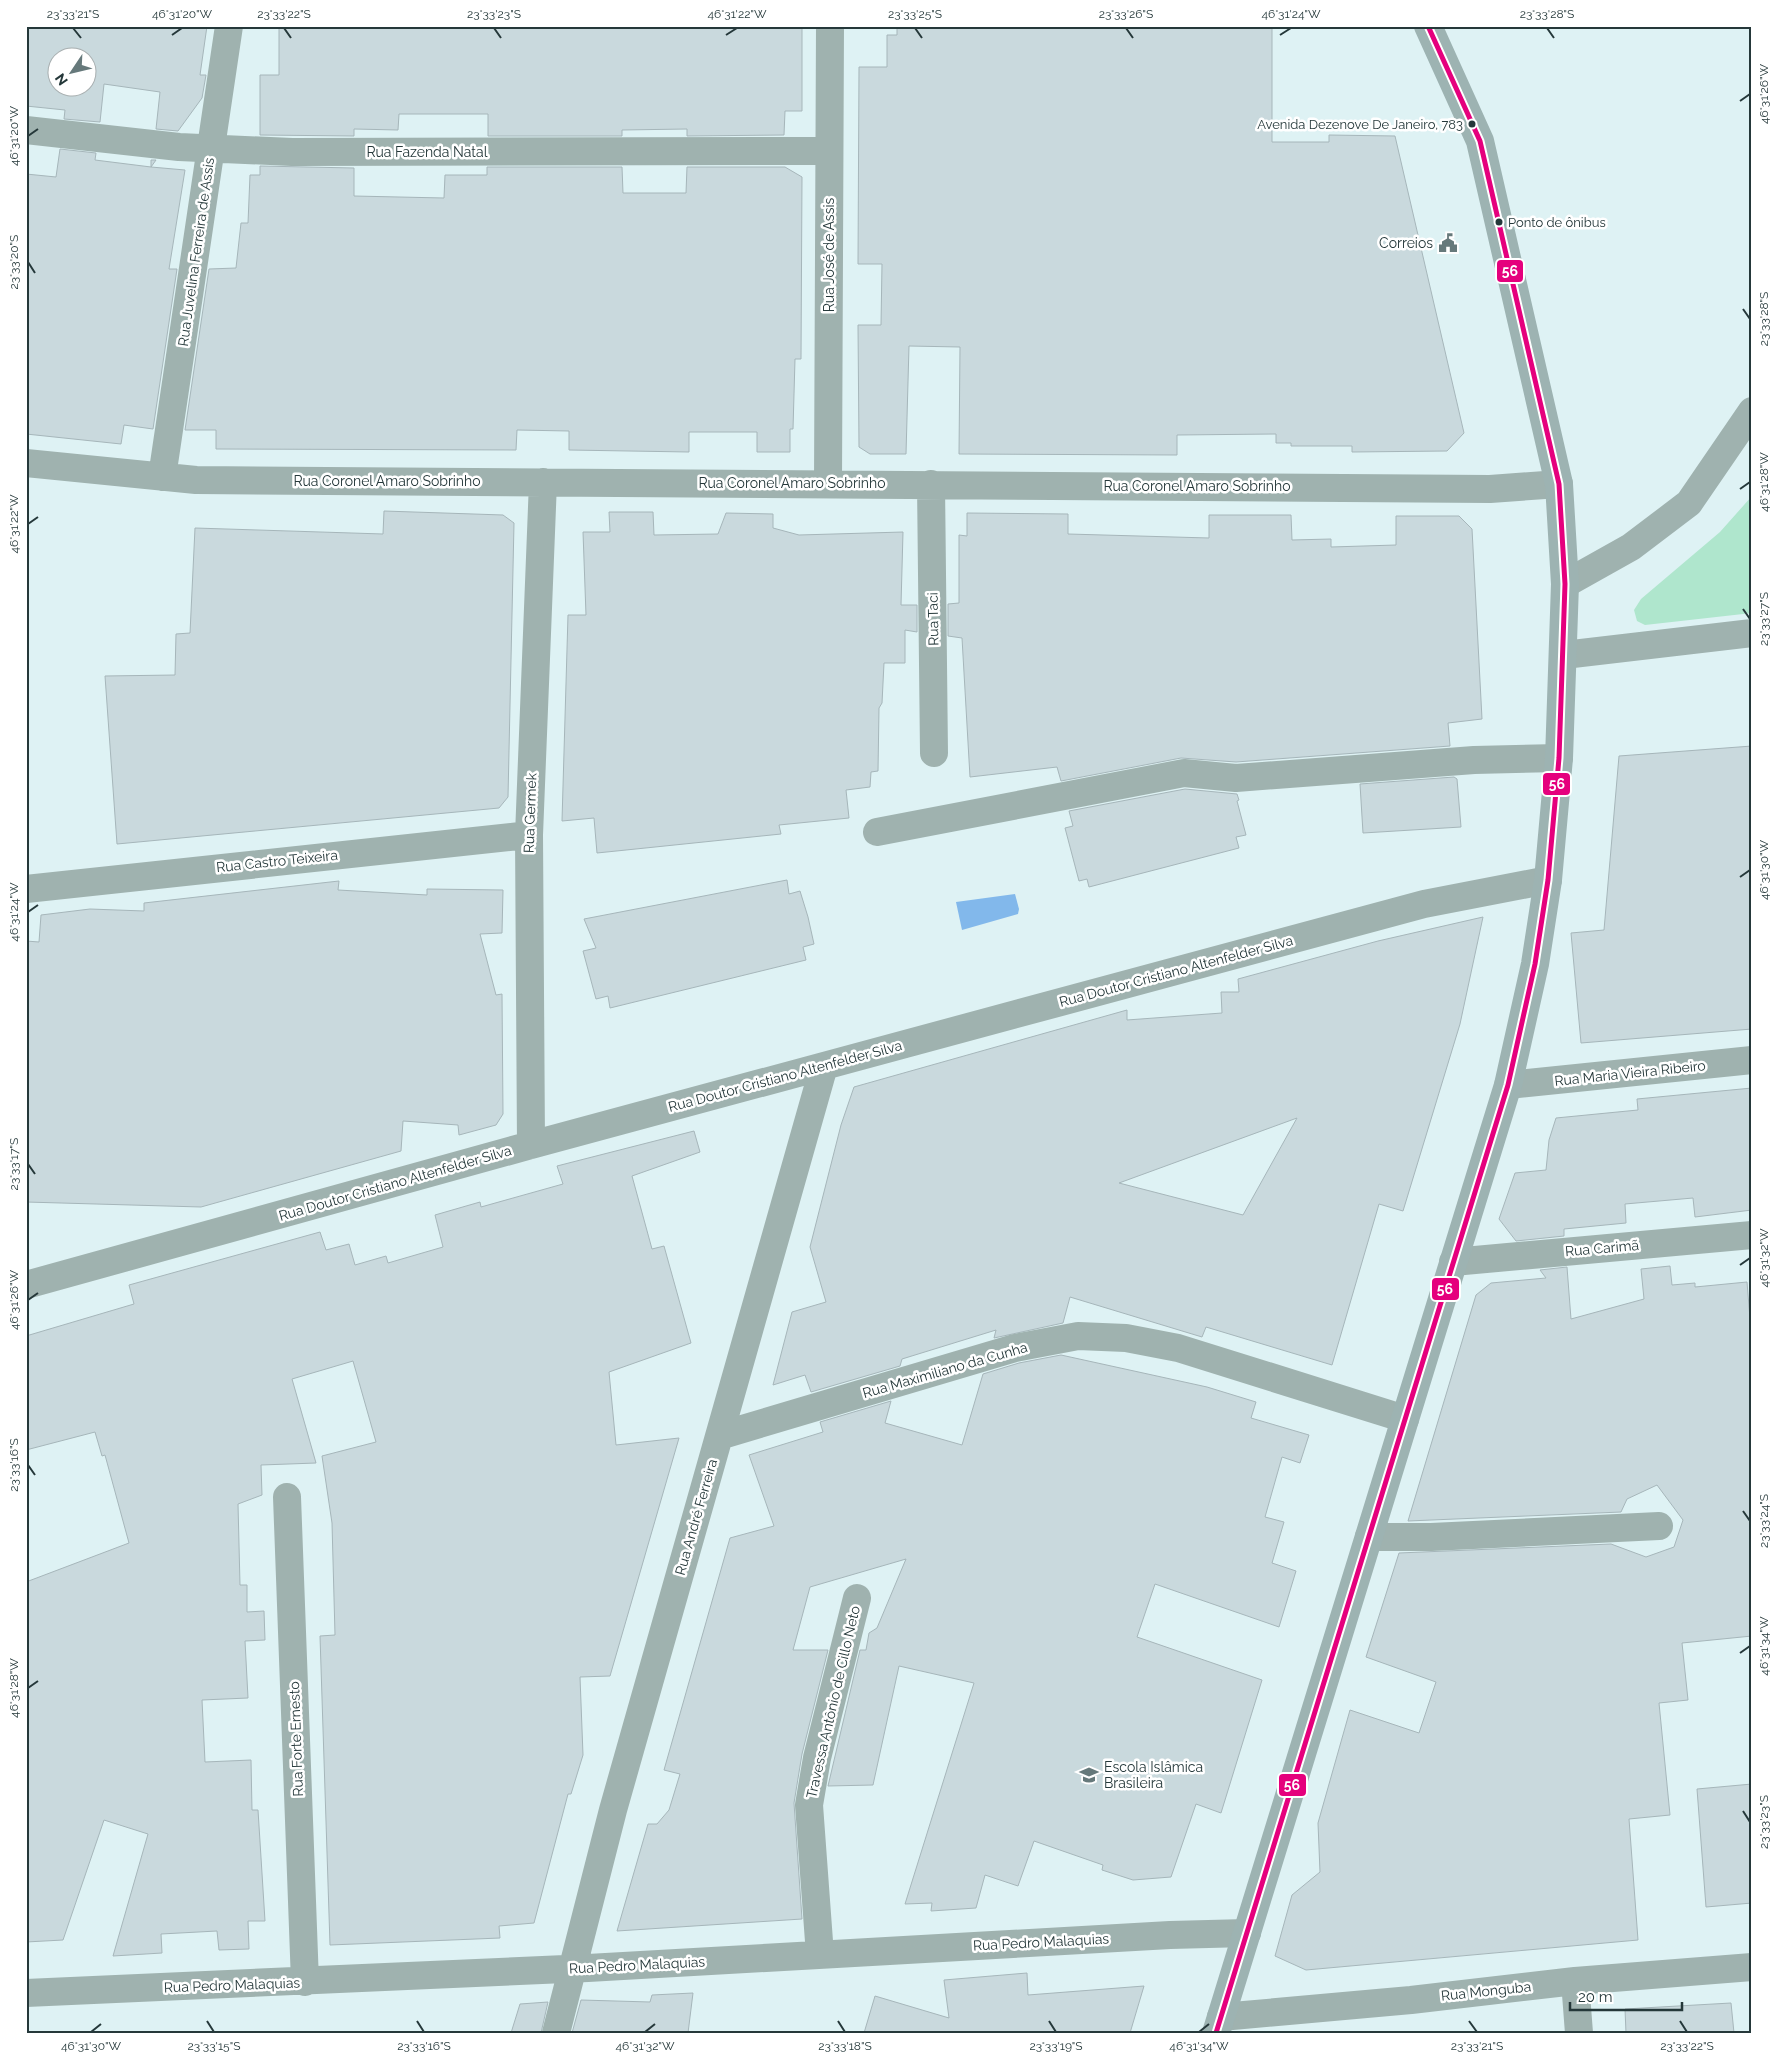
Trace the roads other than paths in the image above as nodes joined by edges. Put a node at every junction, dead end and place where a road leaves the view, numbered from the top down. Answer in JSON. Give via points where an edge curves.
{"nodes":[{"id":1,"x":229,"y":26,"type":"edge"},
{"id":2,"x":830,"y":26,"type":"edge"},
{"id":3,"x":1428,"y":26,"type":"edge"},
{"id":4,"x":1446,"y":26,"type":"edge"},
{"id":5,"x":1453,"y":77,"type":"junction"},
{"id":6,"x":26,"y":130,"type":"edge"},
{"id":7,"x":211,"y":148,"type":"junction"},
{"id":8,"x":829,"y":151,"type":"junction"},
{"id":9,"x":1752,"y":411,"type":"edge"},
{"id":10,"x":26,"y":463,"type":"edge"},
{"id":11,"x":162,"y":477,"type":"junction"},
{"id":12,"x":543,"y":482,"type":"junction"},
{"id":13,"x":828,"y":483,"type":"junction"},
{"id":14,"x":931,"y":484,"type":"junction"},
{"id":15,"x":1559,"y":484,"type":"junction"},
{"id":16,"x":1564,"y":584,"type":"junction"},
{"id":17,"x":1752,"y":633,"type":"edge"},
{"id":18,"x":1564,"y":655,"type":"junction"},
{"id":19,"x":934,"y":753,"type":"dead end"},
{"id":20,"x":1559,"y":758,"type":"junction"},
{"id":21,"x":877,"y":832,"type":"dead end"},
{"id":22,"x":528,"y":835,"type":"junction"},
{"id":23,"x":1548,"y":880,"type":"junction"},
{"id":24,"x":26,"y":889,"type":"edge"},
{"id":25,"x":1752,"y":1060,"type":"edge"},
{"id":26,"x":824,"y":1066,"type":"junction"},
{"id":27,"x":1508,"y":1085,"type":"junction"},
{"id":28,"x":531,"y":1145,"type":"junction"},
{"id":29,"x":1752,"y":1235,"type":"edge"},
{"id":30,"x":1453,"y":1262,"type":"junction"},
{"id":31,"x":26,"y":1286,"type":"edge"},
{"id":32,"x":1405,"y":1419,"type":"junction"},
{"id":33,"x":719,"y":1436,"type":"junction"},
{"id":34,"x":288,"y":1497,"type":"dead end"},
{"id":35,"x":1659,"y":1526,"type":"dead end"},
{"id":36,"x":1369,"y":1537,"type":"junction"},
{"id":37,"x":857,"y":1598,"type":"dead end"},
{"id":38,"x":1247,"y":1933,"type":"junction"},
{"id":39,"x":820,"y":1955,"type":"junction"},
{"id":40,"x":1752,"y":1967,"type":"edge"},
{"id":41,"x":571,"y":1968,"type":"junction"},
{"id":42,"x":1575,"y":1981,"type":"junction"},
{"id":43,"x":304,"y":1982,"type":"junction"},
{"id":44,"x":26,"y":1993,"type":"edge"},
{"id":45,"x":1219,"y":2025,"type":"edge"},
{"id":46,"x":556,"y":2033,"type":"edge"},
{"id":47,"x":1579,"y":2033,"type":"edge"}],
"edges":[{"from":1,"to":7,"type":"street","name":"Rua Juvelina Ferreira de Assis"},
{"from":2,"to":8,"type":"street","name":"Rua José de Assis"},
{"from":3,"to":5,"type":"main road"},
{"from":4,"to":5,"type":"main road"},
{"from":5,"to":15,"type":"main road","via":[[1480,141]]},
{"from":6,"to":7,"type":"street","name":"Rua Fazenda Natal"},
{"from":7,"to":8,"type":"street","name":"Rua Fazenda Natal","via":[[292,152]]},
{"from":7,"to":11,"type":"street","name":"Rua Juvelina Ferreira de Assis"},
{"from":8,"to":13,"type":"street","name":"Rua José de Assis"},
{"from":9,"to":16,"type":"street","via":[[1689,502],[1631,547]]},
{"from":10,"to":11,"type":"street","name":"Rua Coronel Amaro Sobrinho"},
{"from":11,"to":12,"type":"street","name":"Rua Coronel Amaro Sobrinho","via":[[196,480]]},
{"from":12,"to":13,"type":"street","name":"Rua Coronel Amaro Sobrinho"},
{"from":12,"to":22,"type":"street","name":"Rua Germek"},
{"from":13,"to":14,"type":"street","name":"Rua Coronel Amaro Sobrinho"},
{"from":14,"to":15,"type":"street","name":"Rua Coronel Amaro Sobrinho","via":[[1490,489]]},
{"from":14,"to":19,"type":"street","name":"Rua Taci"},
{"from":15,"to":16,"type":"main road"},
{"from":16,"to":18,"type":"main road"},
{"from":17,"to":18,"type":"street"},
{"from":18,"to":20,"type":"main road"},
{"from":20,"to":21,"type":"street","via":[[1474,760],[1236,778],[1184,773]]},
{"from":20,"to":23,"type":"main road"},
{"from":22,"to":24,"type":"street","name":"Rua Castro Teixeira"},
{"from":22,"to":28,"type":"street","name":"Rua Germek"},
{"from":23,"to":26,"type":"street","name":"Rua Doutor Cristiano Altenfelder Silva","via":[[1424,904]]},
{"from":23,"to":27,"type":"main road","via":[[1535,964]]},
{"from":25,"to":27,"type":"street","name":"Rua Maria Vieira Ribeiro"},
{"from":26,"to":28,"type":"street","name":"Rua Doutor Cristiano Altenfelder Silva"},
{"from":26,"to":33,"type":"street","name":"Rua André Ferreira"},
{"from":27,"to":30,"type":"main road"},
{"from":28,"to":31,"type":"street","name":"Rua Doutor Cristiano Altenfelder Silva"},
{"from":29,"to":30,"type":"street","name":"Rua Carimã"},
{"from":30,"to":32,"type":"main road"},
{"from":32,"to":33,"type":"street","name":"Rua Maximiliano da Cunha","via":[[1178,1348],[1126,1338],[1078,1336],[1015,1348]]},
{"from":32,"to":36,"type":"main road"},
{"from":33,"to":41,"type":"street","name":"Rua André Ferreira"},
{"from":34,"to":43,"type":"street","name":"Rua Forte Ernesto"},
{"from":35,"to":36,"type":"street"},
{"from":36,"to":38,"type":"main road"},
{"from":37,"to":39,"type":"street","name":"Travessa Antônio de Cillo Neto","via":[[817,1758],[809,1805]]},
{"from":38,"to":39,"type":"street","name":"Rua Pedro Malaquias"},
{"from":38,"to":45,"type":"main road"},
{"from":39,"to":41,"type":"street","name":"Rua Pedro Malaquias"},
{"from":40,"to":42,"type":"street","name":"Rua Monguba"},
{"from":41,"to":43,"type":"street","name":"Rua Pedro Malaquias"},
{"from":41,"to":46,"type":"street","name":"Rua André Ferreira"},
{"from":42,"to":45,"type":"street","name":"Rua Monguba"},
{"from":42,"to":47,"type":"street"},
{"from":43,"to":44,"type":"street","name":"Rua Pedro Malaquias"}]}
